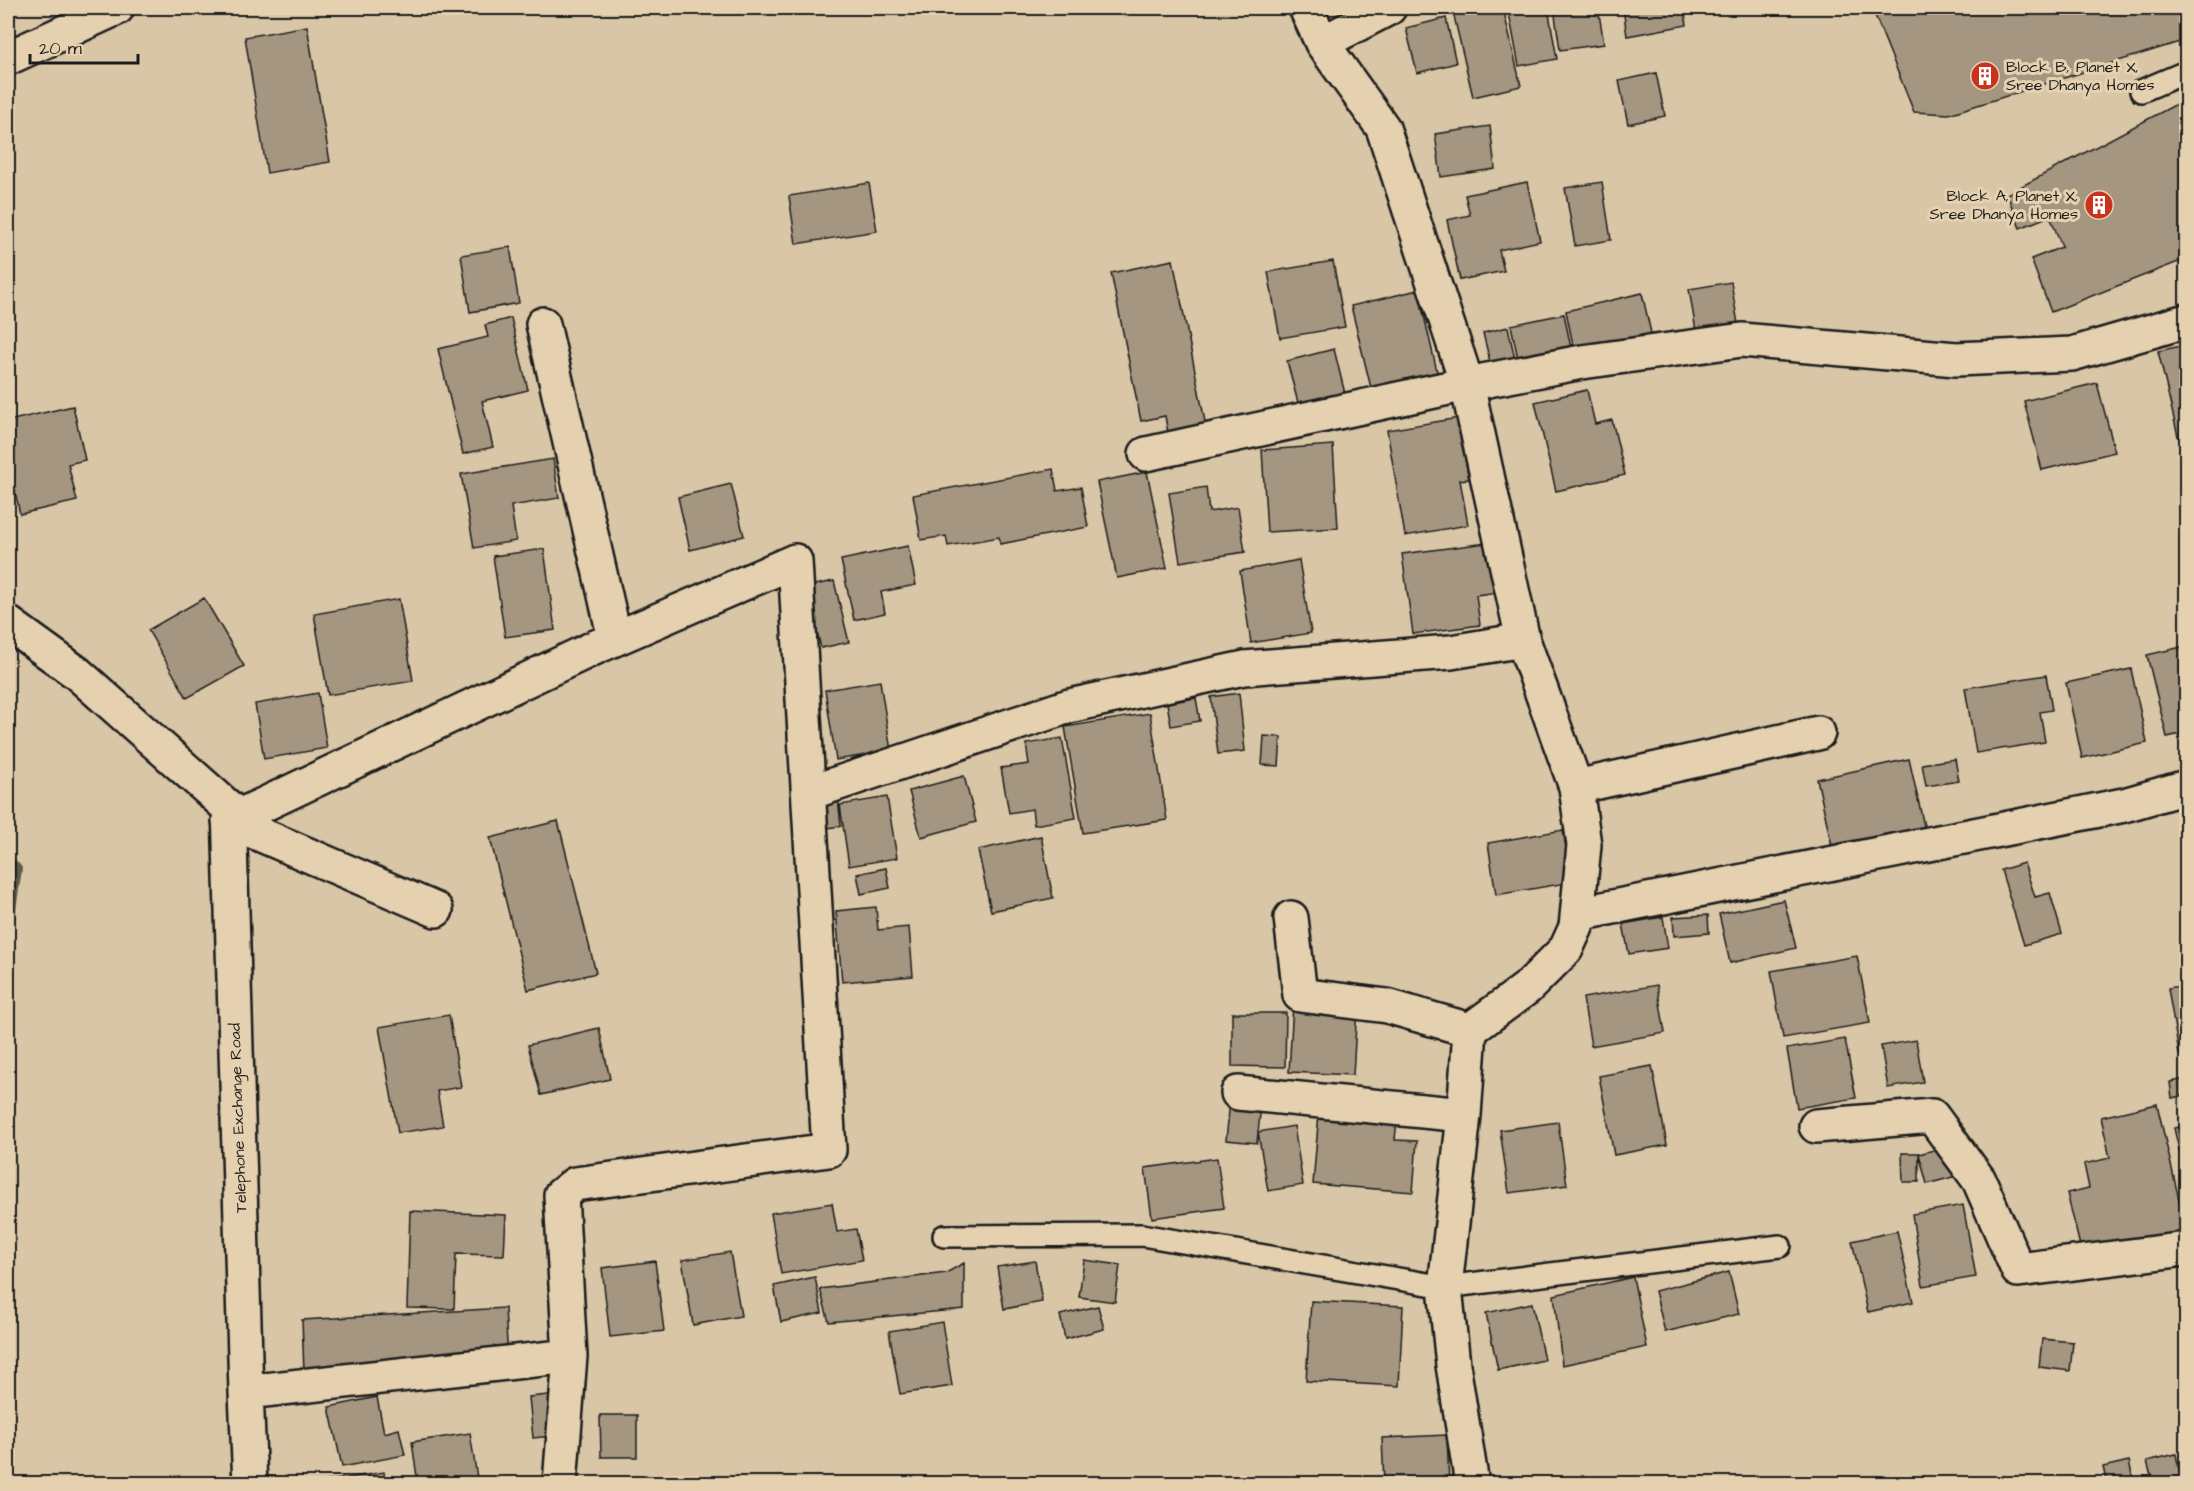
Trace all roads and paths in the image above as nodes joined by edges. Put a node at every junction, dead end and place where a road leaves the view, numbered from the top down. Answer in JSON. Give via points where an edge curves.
{"nodes":[{"id":1,"x":117,"y":8,"type":"edge"},
{"id":2,"x":1306,"y":8,"type":"edge"},
{"id":3,"x":1389,"y":8,"type":"edge"},
{"id":4,"x":1322,"y":43,"type":"junction"},
{"id":5,"x":8,"y":58,"type":"edge"},
{"id":6,"x":2187,"y":72,"type":"edge"},
{"id":7,"x":2141,"y":91,"type":"dead end"},
{"id":8,"x":2187,"y":321,"type":"edge"},
{"id":9,"x":543,"y":324,"type":"dead end"},
{"id":10,"x":1467,"y":384,"type":"junction"},
{"id":11,"x":1146,"y":454,"type":"dead end"},
{"id":12,"x":8,"y":622,"type":"edge"},
{"id":13,"x":615,"y":639,"type":"junction"},
{"id":14,"x":1523,"y":640,"type":"junction"},
{"id":15,"x":1818,"y":733,"type":"dead end"},
{"id":16,"x":1576,"y":787,"type":"junction"},
{"id":17,"x":2187,"y":787,"type":"edge"},
{"id":18,"x":809,"y":793,"type":"junction"},
{"id":19,"x":230,"y":821,"type":"junction"},
{"id":20,"x":436,"y":910,"type":"dead end"},
{"id":21,"x":1578,"y":914,"type":"junction"},
{"id":22,"x":1291,"y":918,"type":"dead end"},
{"id":23,"x":1470,"y":1030,"type":"junction"},
{"id":24,"x":1238,"y":1093,"type":"dead end"},
{"id":25,"x":1464,"y":1115,"type":"junction"},
{"id":26,"x":1816,"y":1126,"type":"dead end"},
{"id":27,"x":944,"y":1236,"type":"dead end"},
{"id":28,"x":1779,"y":1246,"type":"dead end"},
{"id":29,"x":2187,"y":1249,"type":"edge"},
{"id":30,"x":1445,"y":1287,"type":"junction"},
{"id":31,"x":570,"y":1356,"type":"junction"},
{"id":32,"x":246,"y":1392,"type":"junction"},
{"id":33,"x":250,"y":1484,"type":"edge"},
{"id":34,"x":560,"y":1484,"type":"edge"},
{"id":35,"x":1473,"y":1484,"type":"edge"}],
"edges":[{"from":1,"to":5,"type":"street"},
{"from":2,"to":4,"type":"street"},
{"from":3,"to":4,"type":"street"},
{"from":4,"to":10,"type":"street","via":[[1383,128]]},
{"from":6,"to":7,"type":"lane"},
{"from":8,"to":10,"type":"street","via":[[2072,354],[1956,359],[1742,340],[1582,362]]},
{"from":9,"to":13,"type":"street"},
{"from":10,"to":11,"type":"street"},
{"from":10,"to":14,"type":"street"},
{"from":12,"to":19,"type":"street","name":"Telephone Exchange Road","via":[[78,674],[229,808]]},
{"from":13,"to":18,"type":"street","via":[[795,561]]},
{"from":13,"to":19,"type":"street"},
{"from":14,"to":16,"type":"street"},
{"from":14,"to":18,"type":"street","via":[[1451,652],[1244,668],[1069,706]]},
{"from":15,"to":16,"type":"street"},
{"from":16,"to":21,"type":"street","via":[[1584,845]]},
{"from":17,"to":21,"type":"street","via":[[2124,805]]},
{"from":18,"to":31,"type":"street","via":[[829,1150],[575,1184],[561,1196]]},
{"from":19,"to":20,"type":"street"},
{"from":19,"to":32,"type":"street","name":"Telephone Exchange Road"},
{"from":21,"to":23,"type":"street","via":[[1566,950],[1527,988]]},
{"from":22,"to":23,"type":"street","via":[[1300,994],[1387,1006]]},
{"from":23,"to":25,"type":"street"},
{"from":24,"to":25,"type":"street"},
{"from":25,"to":30,"type":"street"},
{"from":26,"to":29,"type":"street","via":[[1932,1116],[1979,1180],[2018,1270]]},
{"from":27,"to":30,"type":"lane","via":[[1142,1235]]},
{"from":28,"to":30,"type":"lane"},
{"from":30,"to":35,"type":"street","via":[[1453,1365]]},
{"from":31,"to":32,"type":"street"},
{"from":31,"to":34,"type":"street"},
{"from":32,"to":33,"type":"street","name":"Telephone Exchange Road"}]}
